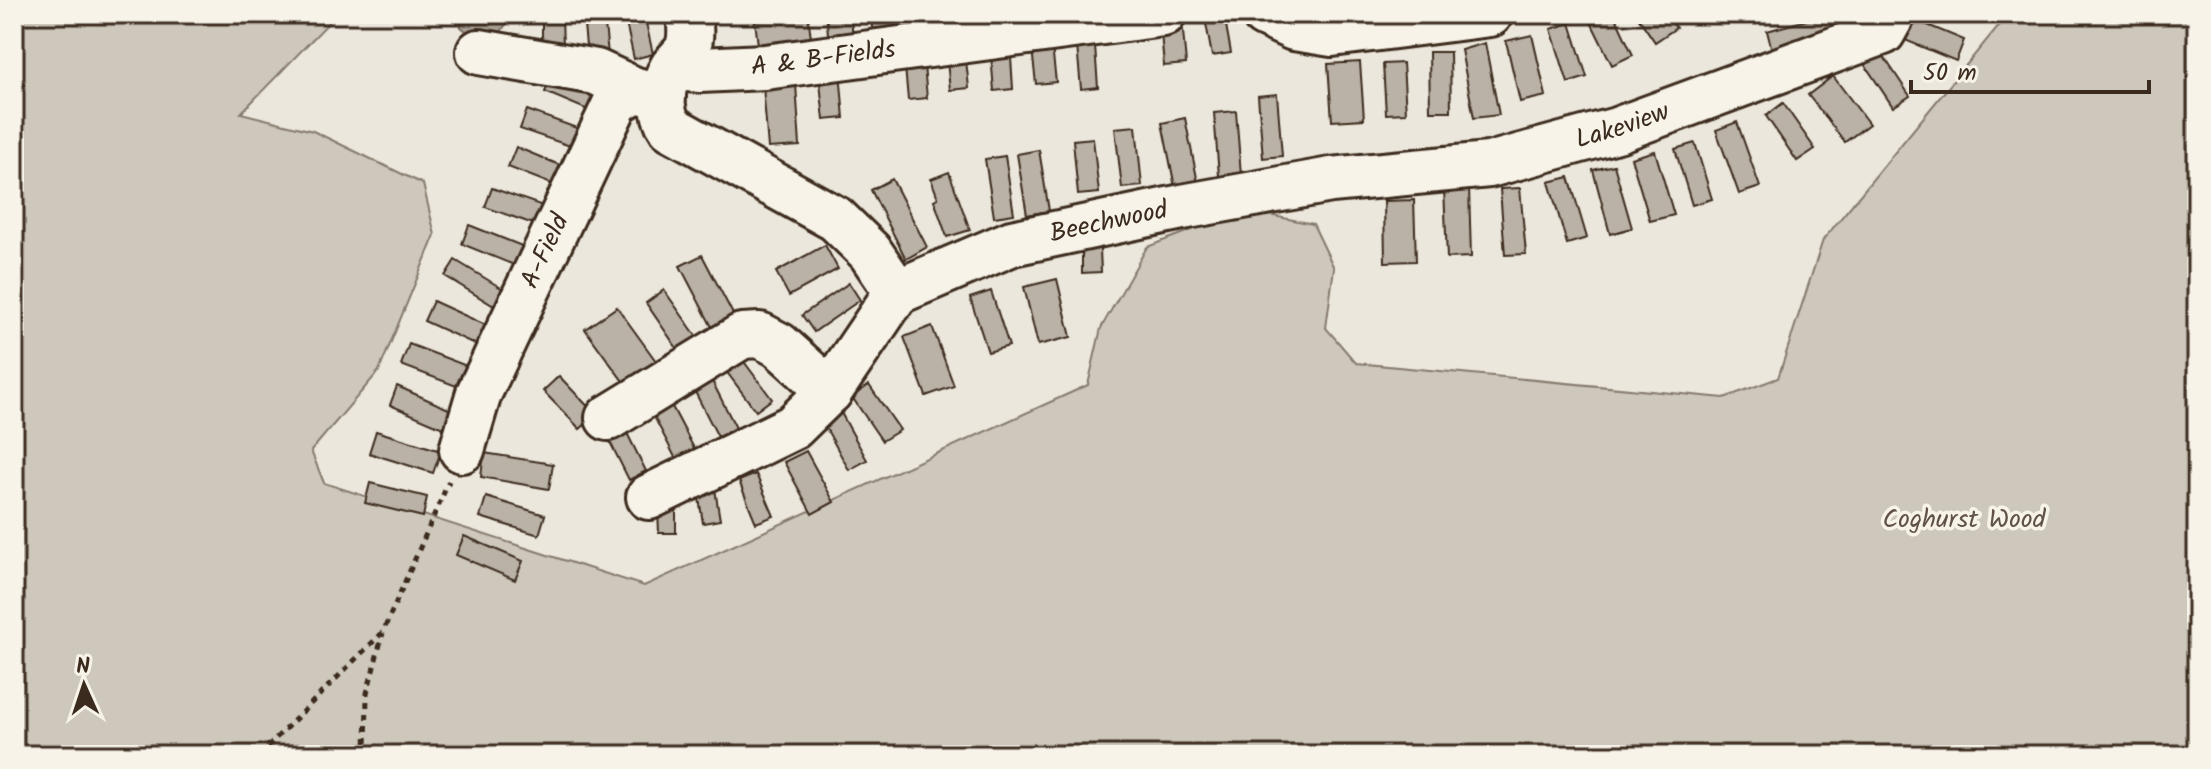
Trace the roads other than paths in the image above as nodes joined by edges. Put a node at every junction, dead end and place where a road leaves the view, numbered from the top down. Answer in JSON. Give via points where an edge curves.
{"nodes":[{"id":1,"x":689,"y":14,"type":"edge"},
{"id":2,"x":1163,"y":14,"type":"edge"},
{"id":3,"x":1264,"y":14,"type":"edge"},
{"id":4,"x":1490,"y":14,"type":"edge"},
{"id":5,"x":1893,"y":14,"type":"edge"},
{"id":6,"x":479,"y":52,"type":"dead end"},
{"id":7,"x":660,"y":96,"type":"junction"},
{"id":8,"x":1331,"y":180,"type":"joint"},
{"id":9,"x":897,"y":292,"type":"junction"},
{"id":10,"x":830,"y":391,"type":"junction"},
{"id":11,"x":608,"y":418,"type":"dead end"},
{"id":12,"x":462,"y":450,"type":"road end"},
{"id":13,"x":649,"y":497,"type":"dead end"}],
"edges":[{"from":1,"to":7,"type":"street","name":"A-Field","via":[[688,49]]},
{"from":2,"to":7,"type":"street","name":"A & B-Fields","via":[[765,67],[700,70]]},
{"from":3,"to":4,"type":"street","via":[[1294,28],[1332,34]]},
{"from":5,"to":8,"type":"street","name":"Lakeview","via":[[1883,32],[1617,130],[1489,165]]},
{"from":6,"to":7,"type":"street","via":[[596,72]]},
{"from":7,"to":9,"type":"street","via":[[836,219],[870,252]]},
{"from":7,"to":12,"type":"street","name":"A-Field","via":[[616,102],[485,380]]},
{"from":8,"to":9,"type":"street","name":"Beechwood","via":[[1012,243]]},
{"from":9,"to":10,"type":"street"},
{"from":10,"to":11,"type":"street","via":[[779,345],[760,335],[742,336]]},
{"from":10,"to":13,"type":"street","via":[[793,427]]}]}
